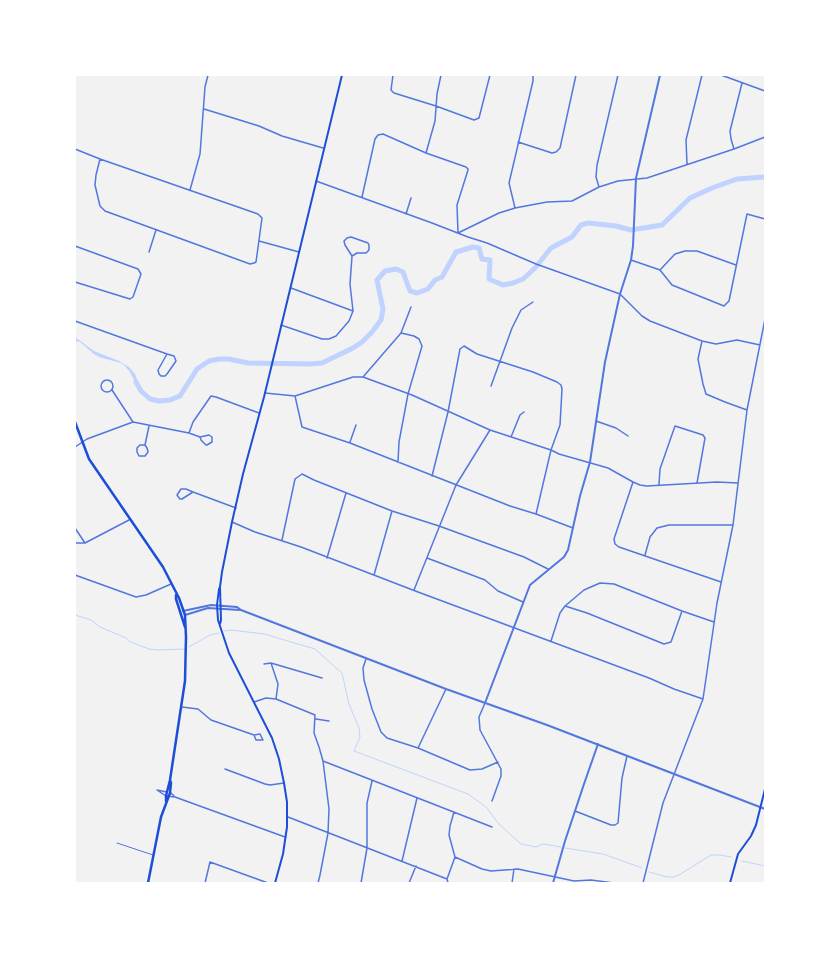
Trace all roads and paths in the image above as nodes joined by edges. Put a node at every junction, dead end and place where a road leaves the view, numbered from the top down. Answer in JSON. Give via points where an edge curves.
{"nodes":[{"id":1,"x":208,"y":75,"type":"edge"},
{"id":2,"x":342,"y":75,"type":"edge"},
{"id":3,"x":393,"y":75,"type":"edge"},
{"id":4,"x":441,"y":75,"type":"edge"},
{"id":5,"x":490,"y":75,"type":"edge"},
{"id":6,"x":533,"y":75,"type":"edge"},
{"id":7,"x":576,"y":75,"type":"edge"},
{"id":8,"x":618,"y":75,"type":"edge"},
{"id":9,"x":660,"y":75,"type":"edge"},
{"id":10,"x":702,"y":75,"type":"edge"},
{"id":11,"x":721,"y":75,"type":"edge"},
{"id":12,"x":742,"y":83,"type":"junction"},
{"id":13,"x":765,"y":91,"type":"edge"},
{"id":14,"x":436,"y":106,"type":"junction"},
{"id":15,"x":204,"y":109,"type":"junction"},
{"id":16,"x":765,"y":137,"type":"edge"},
{"id":17,"x":518,"y":142,"type":"junction"},
{"id":18,"x":323,"y":148,"type":"junction"},
{"id":19,"x":75,"y":149,"type":"edge"},
{"id":20,"x":734,"y":149,"type":"junction"},
{"id":21,"x":426,"y":153,"type":"junction"},
{"id":22,"x":100,"y":160,"type":"junction"},
{"id":23,"x":687,"y":164,"type":"junction"},
{"id":24,"x":636,"y":178,"type":"junction"},
{"id":25,"x":316,"y":181,"type":"junction"},
{"id":26,"x":599,"y":187,"type":"junction"},
{"id":27,"x":190,"y":190,"type":"junction"},
{"id":28,"x":362,"y":198,"type":"junction"},
{"id":29,"x":411,"y":198,"type":"dead end"},
{"id":30,"x":515,"y":208,"type":"junction"},
{"id":31,"x":406,"y":214,"type":"junction"},
{"id":32,"x":765,"y":219,"type":"edge"},
{"id":33,"x":156,"y":230,"type":"junction"},
{"id":34,"x":458,"y":233,"type":"junction"},
{"id":35,"x":259,"y":241,"type":"junction"},
{"id":36,"x":75,"y":246,"type":"edge"},
{"id":37,"x":148,"y":252,"type":"dead end"},
{"id":38,"x":299,"y":252,"type":"junction"},
{"id":39,"x":352,"y":256,"type":"junction"},
{"id":40,"x":631,"y":260,"type":"junction"},
{"id":41,"x":736,"y":265,"type":"junction"},
{"id":42,"x":660,"y":270,"type":"junction"},
{"id":43,"x":75,"y":282,"type":"edge"},
{"id":44,"x":290,"y":288,"type":"junction"},
{"id":45,"x":620,"y":294,"type":"junction"},
{"id":46,"x":533,"y":302,"type":"dead end"},
{"id":47,"x":411,"y":307,"type":"dead end"},
{"id":48,"x":353,"y":311,"type":"junction"},
{"id":49,"x":75,"y":320,"type":"edge"},
{"id":50,"x":765,"y":320,"type":"edge"},
{"id":51,"x":281,"y":325,"type":"junction"},
{"id":52,"x":401,"y":333,"type":"junction"},
{"id":53,"x":702,"y":341,"type":"junction"},
{"id":54,"x":760,"y":345,"type":"junction"},
{"id":55,"x":167,"y":354,"type":"junction"},
{"id":56,"x":500,"y":362,"type":"junction"},
{"id":57,"x":363,"y":377,"type":"junction"},
{"id":58,"x":491,"y":386,"type":"dead end"},
{"id":59,"x":112,"y":390,"type":"junction"},
{"id":60,"x":265,"y":393,"type":"junction"},
{"id":61,"x":408,"y":394,"type":"junction"},
{"id":62,"x":296,"y":396,"type":"junction"},
{"id":63,"x":747,"y":410,"type":"junction"},
{"id":64,"x":448,"y":412,"type":"junction"},
{"id":65,"x":524,"y":412,"type":"dead end"},
{"id":66,"x":259,"y":413,"type":"junction"},
{"id":67,"x":596,"y":421,"type":"junction"},
{"id":68,"x":75,"y":422,"type":"edge"},
{"id":69,"x":133,"y":422,"type":"junction"},
{"id":70,"x":149,"y":425,"type":"junction"},
{"id":71,"x":356,"y":425,"type":"dead end"},
{"id":72,"x":490,"y":430,"type":"junction"},
{"id":73,"x":189,"y":433,"type":"junction"},
{"id":74,"x":628,"y":436,"type":"dead end"},
{"id":75,"x":200,"y":437,"type":"junction"},
{"id":76,"x":511,"y":437,"type":"junction"},
{"id":77,"x":350,"y":442,"type":"junction"},
{"id":78,"x":82,"y":443,"type":"junction"},
{"id":79,"x":145,"y":446,"type":"junction"},
{"id":80,"x":75,"y":447,"type":"edge"},
{"id":81,"x":551,"y":450,"type":"junction"},
{"id":82,"x":398,"y":462,"type":"junction"},
{"id":83,"x":590,"y":462,"type":"junction"},
{"id":84,"x":432,"y":476,"type":"junction"},
{"id":85,"x":633,"y":482,"type":"junction"},
{"id":86,"x":697,"y":483,"type":"junction"},
{"id":87,"x":738,"y":483,"type":"junction"},
{"id":88,"x":456,"y":485,"type":"junction"},
{"id":89,"x":659,"y":485,"type":"junction"},
{"id":90,"x":193,"y":492,"type":"junction"},
{"id":91,"x":346,"y":493,"type":"junction"},
{"id":92,"x":236,"y":508,"type":"junction"},
{"id":93,"x":392,"y":511,"type":"junction"},
{"id":94,"x":536,"y":514,"type":"junction"},
{"id":95,"x":129,"y":520,"type":"junction"},
{"id":96,"x":232,"y":522,"type":"junction"},
{"id":97,"x":733,"y":525,"type":"junction"},
{"id":98,"x":439,"y":526,"type":"junction"},
{"id":99,"x":75,"y":528,"type":"edge"},
{"id":100,"x":573,"y":528,"type":"junction"},
{"id":101,"x":282,"y":540,"type":"junction"},
{"id":102,"x":75,"y":543,"type":"edge"},
{"id":103,"x":85,"y":543,"type":"junction"},
{"id":104,"x":645,"y":555,"type":"junction"},
{"id":105,"x":328,"y":558,"type":"junction"},
{"id":106,"x":427,"y":558,"type":"junction"},
{"id":107,"x":548,"y":569,"type":"junction"},
{"id":108,"x":75,"y":575,"type":"edge"},
{"id":109,"x":374,"y":576,"type":"junction"},
{"id":110,"x":721,"y":582,"type":"junction"},
{"id":111,"x":171,"y":584,"type":"junction"},
{"id":112,"x":220,"y":587,"type":"junction"},
{"id":113,"x":414,"y":591,"type":"junction"},
{"id":114,"x":523,"y":602,"type":"junction"},
{"id":115,"x":221,"y":605,"type":"junction"},
{"id":116,"x":217,"y":606,"type":"junction"},
{"id":117,"x":565,"y":606,"type":"junction"},
{"id":118,"x":221,"y":608,"type":"junction"},
{"id":119,"x":241,"y":610,"type":"junction"},
{"id":120,"x":682,"y":611,"type":"junction"},
{"id":121,"x":182,"y":612,"type":"junction"},
{"id":122,"x":183,"y":616,"type":"junction"},
{"id":123,"x":714,"y":622,"type":"junction"},
{"id":124,"x":220,"y":624,"type":"junction"},
{"id":125,"x":514,"y":628,"type":"junction"},
{"id":126,"x":551,"y":641,"type":"junction"},
{"id":127,"x":366,"y":657,"type":"junction"},
{"id":128,"x":272,"y":663,"type":"junction"},
{"id":129,"x":264,"y":664,"type":"dead end"},
{"id":130,"x":322,"y":678,"type":"dead end"},
{"id":131,"x":446,"y":689,"type":"junction"},
{"id":132,"x":276,"y":699,"type":"junction"},
{"id":133,"x":703,"y":699,"type":"junction"},
{"id":134,"x":254,"y":702,"type":"junction"},
{"id":135,"x":485,"y":703,"type":"junction"},
{"id":136,"x":182,"y":707,"type":"junction"},
{"id":137,"x":316,"y":719,"type":"junction"},
{"id":138,"x":329,"y":721,"type":"dead end"},
{"id":139,"x":765,"y":726,"type":"edge"},
{"id":140,"x":254,"y":735,"type":"junction"},
{"id":141,"x":765,"y":736,"type":"edge"},
{"id":142,"x":598,"y":744,"type":"junction"},
{"id":143,"x":418,"y":748,"type":"junction"},
{"id":144,"x":627,"y":756,"type":"junction"},
{"id":145,"x":323,"y":761,"type":"junction"},
{"id":146,"x":498,"y":762,"type":"junction"},
{"id":147,"x":225,"y":769,"type":"dead end"},
{"id":148,"x":675,"y":774,"type":"junction"},
{"id":149,"x":372,"y":781,"type":"junction"},
{"id":150,"x":284,"y":783,"type":"junction"},
{"id":151,"x":765,"y":789,"type":"edge"},
{"id":152,"x":168,"y":792,"type":"junction"},
{"id":153,"x":167,"y":797,"type":"junction"},
{"id":154,"x":175,"y":797,"type":"junction"},
{"id":155,"x":417,"y":798,"type":"junction"},
{"id":156,"x":492,"y":801,"type":"dead end"},
{"id":157,"x":761,"y":807,"type":"junction"},
{"id":158,"x":765,"y":809,"type":"edge"},
{"id":159,"x":575,"y":811,"type":"junction"},
{"id":160,"x":454,"y":812,"type":"junction"},
{"id":161,"x":288,"y":817,"type":"junction"},
{"id":162,"x":492,"y":827,"type":"dead end"},
{"id":163,"x":328,"y":833,"type":"junction"},
{"id":164,"x":286,"y":838,"type":"junction"},
{"id":165,"x":117,"y":843,"type":"dead end"},
{"id":166,"x":367,"y":848,"type":"junction"},
{"id":167,"x":153,"y":855,"type":"junction"},
{"id":168,"x":455,"y":857,"type":"junction"},
{"id":169,"x":402,"y":861,"type":"junction"},
{"id":170,"x":416,"y":866,"type":"junction"},
{"id":171,"x":514,"y":869,"type":"junction"},
{"id":172,"x":555,"y":878,"type":"junction"},
{"id":173,"x":447,"y":879,"type":"junction"},
{"id":174,"x":591,"y":882,"type":"edge"},
{"id":175,"x":148,"y":883,"type":"edge"},
{"id":176,"x":205,"y":883,"type":"edge"},
{"id":177,"x":268,"y":883,"type":"edge"},
{"id":178,"x":275,"y":883,"type":"edge"},
{"id":179,"x":318,"y":883,"type":"edge"},
{"id":180,"x":361,"y":883,"type":"edge"},
{"id":181,"x":409,"y":883,"type":"edge"},
{"id":182,"x":448,"y":883,"type":"edge"},
{"id":183,"x":512,"y":883,"type":"edge"},
{"id":184,"x":553,"y":883,"type":"edge"},
{"id":185,"x":614,"y":883,"type":"edge"},
{"id":186,"x":643,"y":883,"type":"edge"},
{"id":187,"x":730,"y":883,"type":"edge"}],
"edges":[{"from":1,"to":15,"type":"street"},
{"from":2,"to":18,"type":"main road"},
{"from":3,"to":14,"type":"street","via":[[391,90],[394,93]]},
{"from":4,"to":14,"type":"street"},
{"from":5,"to":14,"type":"street","via":[[479,118],[474,120]]},
{"from":6,"to":17,"type":"street"},
{"from":7,"to":17,"type":"street","via":[[560,148],[552,153]]},
{"from":8,"to":26,"type":"street","via":[[597,165],[596,177]]},
{"from":9,"to":24,"type":"street"},
{"from":10,"to":23,"type":"street","via":[[686,140]]},
{"from":11,"to":12,"type":"street"},
{"from":12,"to":13,"type":"street"},
{"from":12,"to":20,"type":"street","via":[[730,131]]},
{"from":14,"to":21,"type":"street","via":[[435,121]]},
{"from":15,"to":18,"type":"street"},
{"from":15,"to":27,"type":"street","via":[[200,154]]},
{"from":16,"to":20,"type":"street"},
{"from":17,"to":30,"type":"street","via":[[510,183]]},
{"from":18,"to":25,"type":"main road"},
{"from":19,"to":22,"type":"street"},
{"from":20,"to":23,"type":"street"},
{"from":21,"to":28,"type":"street","via":[[383,134],[378,135]]},
{"from":21,"to":34,"type":"street","via":[[468,169],[457,205]]},
{"from":22,"to":27,"type":"street"},
{"from":22,"to":33,"type":"street","via":[[96,185],[102,209]]},
{"from":23,"to":24,"type":"street","via":[[647,178]]},
{"from":24,"to":26,"type":"street"},
{"from":24,"to":40,"type":"street","via":[[634,246]]},
{"from":25,"to":28,"type":"street"},
{"from":25,"to":38,"type":"main road"},
{"from":26,"to":30,"type":"street","via":[[572,201],[547,202]]},
{"from":27,"to":35,"type":"street","via":[[258,214],[262,218]]},
{"from":28,"to":31,"type":"street"},
{"from":29,"to":31,"type":"street"},
{"from":30,"to":34,"type":"street"},
{"from":31,"to":34,"type":"street"},
{"from":32,"to":41,"type":"street","via":[[747,214]]},
{"from":33,"to":35,"type":"street","via":[[250,264],[256,262]]},
{"from":33,"to":37,"type":"street"},
{"from":34,"to":45,"type":"street"},
{"from":35,"to":38,"type":"street"},
{"from":36,"to":43,"type":"street","via":[[138,269],[141,274],[130,299]]},
{"from":38,"to":44,"type":"main road"},
{"from":39,"to":39,"type":"street","via":[[367,252],[370,247],[368,243],[347,238],[344,243]]},
{"from":39,"to":48,"type":"street","via":[[350,284]]},
{"from":40,"to":42,"type":"street"},
{"from":40,"to":45,"type":"street"},
{"from":41,"to":42,"type":"street","via":[[697,251],[685,251],[675,254]]},
{"from":41,"to":42,"type":"street","via":[[729,301],[724,306],[672,285]]},
{"from":44,"to":48,"type":"street"},
{"from":44,"to":51,"type":"main road"},
{"from":45,"to":53,"type":"street","via":[[650,321]]},
{"from":45,"to":67,"type":"street","via":[[604,362]]},
{"from":46,"to":56,"type":"street","via":[[521,310]]},
{"from":47,"to":52,"type":"street"},
{"from":48,"to":51,"type":"street","via":[[349,321],[336,336],[329,339]]},
{"from":49,"to":55,"type":"street"},
{"from":50,"to":54,"type":"street"},
{"from":51,"to":60,"type":"main road"},
{"from":52,"to":57,"type":"street"},
{"from":52,"to":61,"type":"street","via":[[419,339],[422,346]]},
{"from":53,"to":54,"type":"street","via":[[716,344],[737,340]]},
{"from":53,"to":63,"type":"street","via":[[698,359],[706,394]]},
{"from":54,"to":63,"type":"street"},
{"from":55,"to":55,"type":"street","via":[[158,370],[161,376],[166,375],[176,361],[174,356]]},
{"from":56,"to":58,"type":"street"},
{"from":56,"to":64,"type":"street","via":[[477,354],[464,346],[460,349]]},
{"from":56,"to":81,"type":"street","via":[[533,372],[561,385],[560,425]]},
{"from":57,"to":61,"type":"street"},
{"from":57,"to":62,"type":"street","via":[[353,377]]},
{"from":59,"to":59,"type":"street","via":[[112,382],[106,381],[102,384],[105,392]]},
{"from":59,"to":69,"type":"street"},
{"from":60,"to":62,"type":"street"},
{"from":60,"to":66,"type":"main road"},
{"from":61,"to":64,"type":"street"},
{"from":61,"to":82,"type":"street"},
{"from":62,"to":77,"type":"street","via":[[302,427]]},
{"from":63,"to":87,"type":"street"},
{"from":64,"to":72,"type":"street"},
{"from":64,"to":84,"type":"street"},
{"from":65,"to":76,"type":"street","via":[[520,415]]},
{"from":66,"to":73,"type":"street","via":[[211,396],[193,422]]},
{"from":66,"to":92,"type":"main road"},
{"from":67,"to":74,"type":"street","via":[[616,428]]},
{"from":67,"to":83,"type":"street"},
{"from":68,"to":78,"type":"main road"},
{"from":69,"to":70,"type":"street"},
{"from":69,"to":78,"type":"street"},
{"from":70,"to":73,"type":"street"},
{"from":70,"to":79,"type":"street"},
{"from":71,"to":77,"type":"street"},
{"from":72,"to":76,"type":"street"},
{"from":72,"to":88,"type":"street"},
{"from":73,"to":75,"type":"street"},
{"from":75,"to":75,"type":"street","via":[[206,445],[212,442],[209,435]]},
{"from":76,"to":81,"type":"street"},
{"from":77,"to":82,"type":"street"},
{"from":78,"to":80,"type":"street"},
{"from":78,"to":95,"type":"main road","via":[[89,459]]},
{"from":79,"to":79,"type":"street","via":[[140,445],[137,448],[139,456],[147,453]]},
{"from":81,"to":83,"type":"street"},
{"from":81,"to":94,"type":"street"},
{"from":82,"to":84,"type":"street"},
{"from":83,"to":85,"type":"street","via":[[608,468]]},
{"from":83,"to":100,"type":"street"},
{"from":84,"to":88,"type":"street"},
{"from":85,"to":89,"type":"street","via":[[647,486]]},
{"from":85,"to":104,"type":"street","via":[[614,539],[615,544]]},
{"from":86,"to":87,"type":"street"},
{"from":86,"to":89,"type":"street"},
{"from":86,"to":89,"type":"street","via":[[705,438],[675,426],[660,469]]},
{"from":87,"to":97,"type":"street"},
{"from":88,"to":94,"type":"street"},
{"from":88,"to":98,"type":"street"},
{"from":90,"to":90,"type":"street","via":[[183,489],[177,495],[182,499]]},
{"from":90,"to":92,"type":"street"},
{"from":91,"to":93,"type":"street"},
{"from":91,"to":101,"type":"street","via":[[302,474],[295,479]]},
{"from":91,"to":105,"type":"street"},
{"from":92,"to":96,"type":"main road"},
{"from":93,"to":98,"type":"street"},
{"from":93,"to":109,"type":"street"},
{"from":94,"to":100,"type":"street"},
{"from":95,"to":103,"type":"street"},
{"from":95,"to":111,"type":"main road","via":[[163,567]]},
{"from":96,"to":101,"type":"street"},
{"from":96,"to":112,"type":"main road"},
{"from":97,"to":104,"type":"street","via":[[669,525],[657,528],[650,537]]},
{"from":97,"to":110,"type":"street"},
{"from":98,"to":106,"type":"street"},
{"from":98,"to":107,"type":"street","via":[[524,557]]},
{"from":99,"to":103,"type":"street"},
{"from":100,"to":107,"type":"street","via":[[564,557]]},
{"from":101,"to":105,"type":"street"},
{"from":102,"to":103,"type":"street"},
{"from":104,"to":110,"type":"street"},
{"from":105,"to":109,"type":"street"},
{"from":106,"to":113,"type":"street"},
{"from":106,"to":114,"type":"street","via":[[485,580],[498,591]]},
{"from":107,"to":114,"type":"street","via":[[530,585]]},
{"from":108,"to":111,"type":"street","via":[[136,597]]},
{"from":109,"to":113,"type":"street"},
{"from":110,"to":123,"type":"street"},
{"from":111,"to":121,"type":"main road"},
{"from":112,"to":115,"type":"main road"},
{"from":112,"to":116,"type":"main road"},
{"from":113,"to":125,"type":"street"},
{"from":114,"to":125,"type":"street"},
{"from":115,"to":116,"type":"street"},
{"from":115,"to":118,"type":"main road"},
{"from":115,"to":119,"type":"street"},
{"from":116,"to":118,"type":"street"},
{"from":116,"to":121,"type":"street","via":[[202,606]]},
{"from":116,"to":122,"type":"street"},
{"from":116,"to":124,"type":"main road"},
{"from":117,"to":120,"type":"street","via":[[584,590],[600,583],[614,584]]},
{"from":117,"to":120,"type":"street","via":[[664,644],[671,642]]},
{"from":117,"to":126,"type":"street","via":[[560,613]]},
{"from":118,"to":119,"type":"street"},
{"from":118,"to":124,"type":"main road"},
{"from":119,"to":127,"type":"street"},
{"from":120,"to":123,"type":"street"},
{"from":121,"to":122,"type":"main road"},
{"from":122,"to":136,"type":"main road","via":[[186,623],[186,665]]},
{"from":123,"to":133,"type":"street"},
{"from":124,"to":134,"type":"main road","via":[[228,653]]},
{"from":125,"to":126,"type":"street"},
{"from":125,"to":135,"type":"street"},
{"from":126,"to":133,"type":"street"},
{"from":127,"to":131,"type":"street"},
{"from":127,"to":143,"type":"street","via":[[363,668],[364,680],[381,732],[387,738]]},
{"from":128,"to":129,"type":"street"},
{"from":128,"to":130,"type":"street"},
{"from":128,"to":132,"type":"street","via":[[278,684]]},
{"from":131,"to":135,"type":"street"},
{"from":131,"to":143,"type":"street"},
{"from":132,"to":134,"type":"street","via":[[266,698]]},
{"from":132,"to":137,"type":"street","via":[[316,715]]},
{"from":133,"to":148,"type":"street"},
{"from":134,"to":150,"type":"main road","via":[[272,738]]},
{"from":135,"to":142,"type":"street"},
{"from":135,"to":146,"type":"street","via":[[479,717],[480,730]]},
{"from":136,"to":140,"type":"street","via":[[198,709],[211,720]]},
{"from":136,"to":152,"type":"main road"},
{"from":137,"to":138,"type":"street"},
{"from":137,"to":145,"type":"street","via":[[314,733]]},
{"from":139,"to":141,"type":"main road"},
{"from":140,"to":140,"type":"street","via":[[260,734],[263,740],[256,740]]},
{"from":142,"to":144,"type":"street"},
{"from":142,"to":159,"type":"street"},
{"from":143,"to":146,"type":"street","via":[[470,770],[482,769]]},
{"from":144,"to":148,"type":"street"},
{"from":144,"to":159,"type":"street","via":[[622,778],[618,823],[611,825]]},
{"from":145,"to":149,"type":"street"},
{"from":145,"to":163,"type":"street","via":[[329,809]]},
{"from":146,"to":156,"type":"street","via":[[502,776]]},
{"from":147,"to":150,"type":"street","via":[[265,784]]},
{"from":148,"to":157,"type":"street"},
{"from":148,"to":186,"type":"street","via":[[663,803]]},
{"from":149,"to":155,"type":"street"},
{"from":149,"to":166,"type":"street","via":[[367,803]]},
{"from":150,"to":161,"type":"main road"},
{"from":151,"to":157,"type":"main road"},
{"from":152,"to":153,"type":"main road"},
{"from":152,"to":153,"type":"street","via":[[157,790]]},
{"from":152,"to":154,"type":"street"},
{"from":153,"to":154,"type":"street"},
{"from":153,"to":167,"type":"main road"},
{"from":154,"to":164,"type":"street"},
{"from":155,"to":160,"type":"street"},
{"from":155,"to":169,"type":"street"},
{"from":157,"to":158,"type":"street"},
{"from":157,"to":187,"type":"main road","via":[[751,836],[736,858]]},
{"from":159,"to":172,"type":"street"},
{"from":160,"to":162,"type":"street"},
{"from":160,"to":168,"type":"street","via":[[449,835]]},
{"from":161,"to":163,"type":"street"},
{"from":161,"to":164,"type":"main road"},
{"from":163,"to":166,"type":"street"},
{"from":163,"to":179,"type":"street"},
{"from":164,"to":178,"type":"main road"},
{"from":165,"to":167,"type":"lane"},
{"from":166,"to":169,"type":"street"},
{"from":166,"to":180,"type":"street"},
{"from":167,"to":175,"type":"main road"},
{"from":168,"to":171,"type":"street","via":[[491,871]]},
{"from":168,"to":173,"type":"street"},
{"from":169,"to":170,"type":"street"},
{"from":170,"to":173,"type":"street"},
{"from":170,"to":181,"type":"street"},
{"from":171,"to":172,"type":"street"},
{"from":171,"to":183,"type":"street"},
{"from":172,"to":174,"type":"street"},
{"from":172,"to":184,"type":"street"},
{"from":173,"to":182,"type":"street"},
{"from":174,"to":185,"type":"street"},
{"from":176,"to":177,"type":"street","via":[[210,862]]}]}
